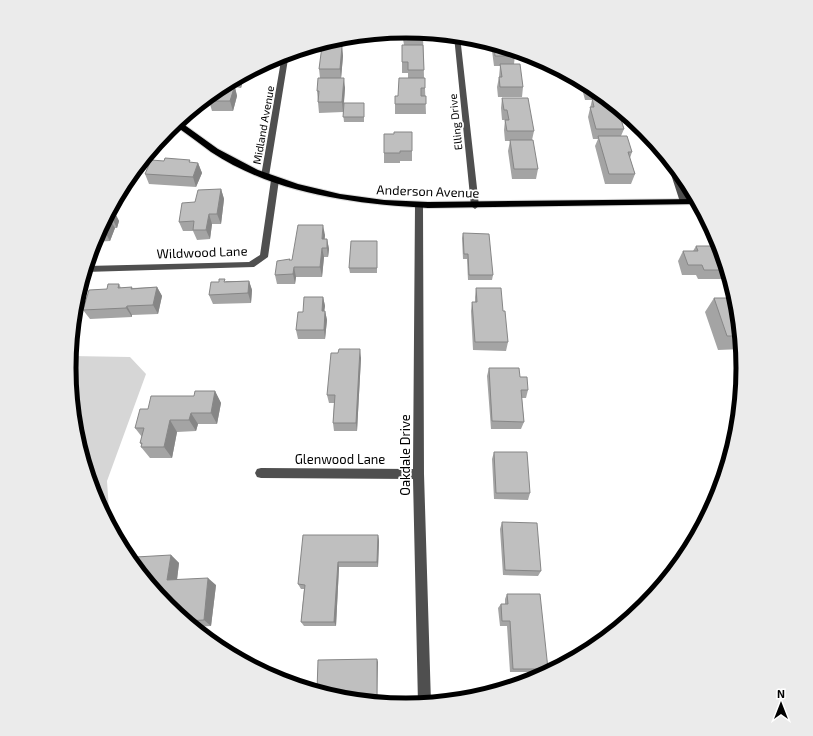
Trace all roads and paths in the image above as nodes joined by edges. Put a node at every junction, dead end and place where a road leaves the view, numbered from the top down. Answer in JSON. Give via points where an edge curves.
{"nodes":[{"id":1,"x":458,"y":42,"type":"edge"},
{"id":2,"x":285,"y":61,"type":"edge"},
{"id":3,"x":182,"y":127,"type":"edge"},
{"id":4,"x":265,"y":176,"type":"junction"},
{"id":5,"x":676,"y":179,"type":"edge"},
{"id":6,"x":275,"y":180,"type":"junction"},
{"id":7,"x":684,"y":202,"type":"junction"},
{"id":8,"x":691,"y":202,"type":"edge"},
{"id":9,"x":419,"y":206,"type":"junction"},
{"id":10,"x":475,"y":206,"type":"junction"},
{"id":11,"x":92,"y":269,"type":"edge"},
{"id":12,"x":261,"y":473,"type":"dead end"},
{"id":13,"x":418,"y":474,"type":"junction"},
{"id":14,"x":424,"y":697,"type":"edge"}],
"edges":[{"from":1,"to":10,"type":"street","name":"Elling Drive"},
{"from":2,"to":4,"type":"street","name":"Midland Avenue"},
{"from":3,"to":4,"type":"main road","name":"Anderson Avenue","via":[[234,162]]},
{"from":4,"to":6,"type":"main road","name":"Anderson Avenue"},
{"from":5,"to":7,"type":"street"},
{"from":6,"to":9,"type":"main road","name":"Anderson Avenue","via":[[332,196]]},
{"from":6,"to":11,"type":"street","name":"Wildwood Lane","via":[[264,257],[251,265]]},
{"from":7,"to":8,"type":"main road","name":"Anderson Avenue"},
{"from":7,"to":10,"type":"main road","name":"Anderson Avenue"},
{"from":9,"to":10,"type":"main road","name":"Anderson Avenue"},
{"from":9,"to":13,"type":"street","name":"Oakdale Drive"},
{"from":12,"to":13,"type":"street","name":"Glenwood Lane"},
{"from":13,"to":14,"type":"street","name":"Oakdale Drive"}]}
